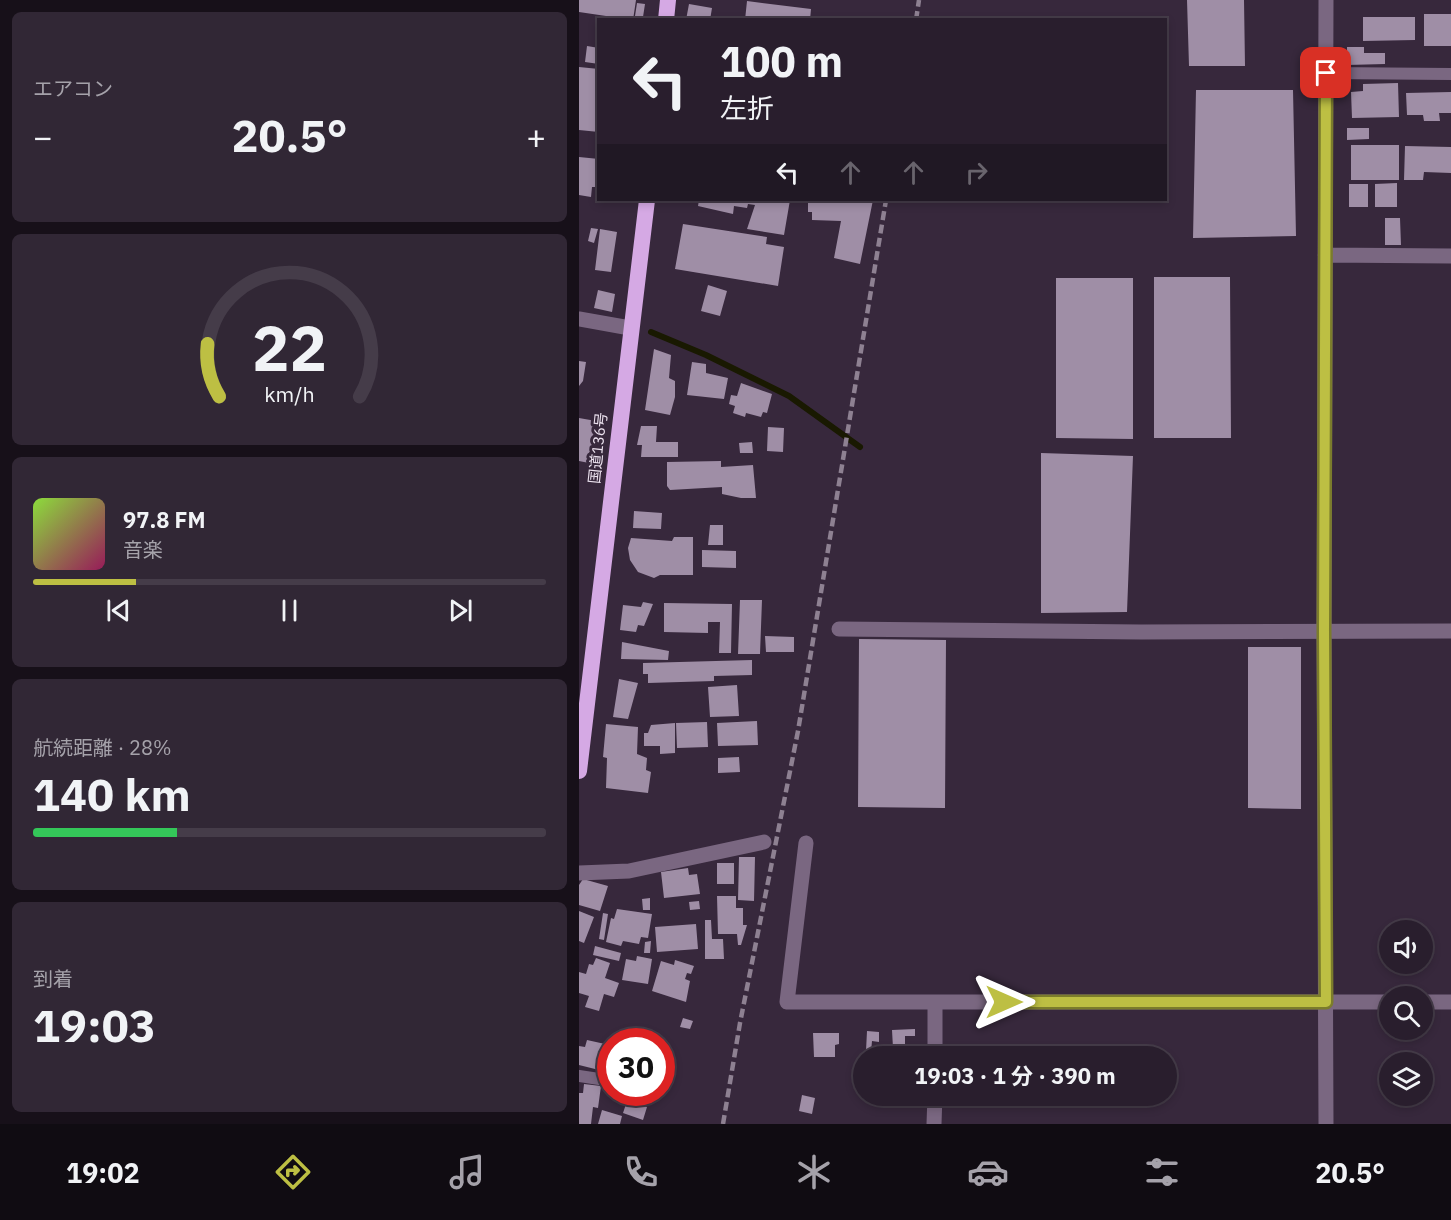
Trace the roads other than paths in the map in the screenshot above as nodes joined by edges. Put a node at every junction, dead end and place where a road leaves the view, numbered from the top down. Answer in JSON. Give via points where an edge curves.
{"nodes":[{"id":1,"x":668,"y":0,"type":"edge"},
{"id":2,"x":1326,"y":0,"type":"edge"},
{"id":3,"x":666,"y":18,"type":"edge"},
{"id":4,"x":1326,"y":73,"type":"junction"},
{"id":5,"x":1451,"y":74,"type":"edge"},
{"id":6,"x":647,"y":201,"type":"edge"},
{"id":7,"x":1325,"y":255,"type":"junction"},
{"id":8,"x":1451,"y":256,"type":"edge"},
{"id":9,"x":579,"y":320,"type":"edge"},
{"id":10,"x":630,"y":328,"type":"junction"},
{"id":11,"x":839,"y":629,"type":"dead end"},
{"id":12,"x":1324,"y":631,"type":"junction"},
{"id":13,"x":1451,"y":631,"type":"edge"},
{"id":14,"x":584,"y":689,"type":"edge"},
{"id":15,"x":579,"y":771,"type":"edge"},
{"id":16,"x":764,"y":842,"type":"dead end"},
{"id":17,"x":806,"y":843,"type":"dead end"},
{"id":18,"x":579,"y":873,"type":"edge"},
{"id":19,"x":935,"y":1002,"type":"junction"},
{"id":20,"x":1326,"y":1002,"type":"junction"},
{"id":21,"x":1379,"y":1002,"type":"edge"},
{"id":22,"x":1433,"y":1002,"type":"edge"},
{"id":23,"x":1451,"y":1002,"type":"edge"},
{"id":24,"x":935,"y":1046,"type":"edge"},
{"id":25,"x":579,"y":1076,"type":"edge"},
{"id":26,"x":597,"y":1079,"type":"edge"},
{"id":27,"x":935,"y":1106,"type":"edge"},
{"id":28,"x":935,"y":1124,"type":"edge"},
{"id":29,"x":1326,"y":1124,"type":"edge"}],
"edges":[{"from":1,"to":3,"type":"highway"},
{"from":2,"to":4,"type":"street"},
{"from":4,"to":5,"type":"lane"},
{"from":4,"to":7,"type":"street"},
{"from":6,"to":10,"type":"highway","name":"国道136号"},
{"from":7,"to":8,"type":"street"},
{"from":7,"to":12,"type":"street"},
{"from":9,"to":10,"type":"street"},
{"from":10,"to":14,"type":"highway","name":"国道136号"},
{"from":11,"to":12,"type":"street"},
{"from":12,"to":13,"type":"street"},
{"from":12,"to":20,"type":"street"},
{"from":14,"to":15,"type":"highway","name":"国道136号"},
{"from":16,"to":18,"type":"street","via":[[629,871]]},
{"from":17,"to":19,"type":"street","via":[[787,1002]]},
{"from":19,"to":20,"type":"street"},
{"from":19,"to":24,"type":"street"},
{"from":20,"to":21,"type":"street"},
{"from":20,"to":29,"type":"street"},
{"from":22,"to":23,"type":"street"},
{"from":25,"to":26,"type":"lane"},
{"from":27,"to":28,"type":"street"}]}
